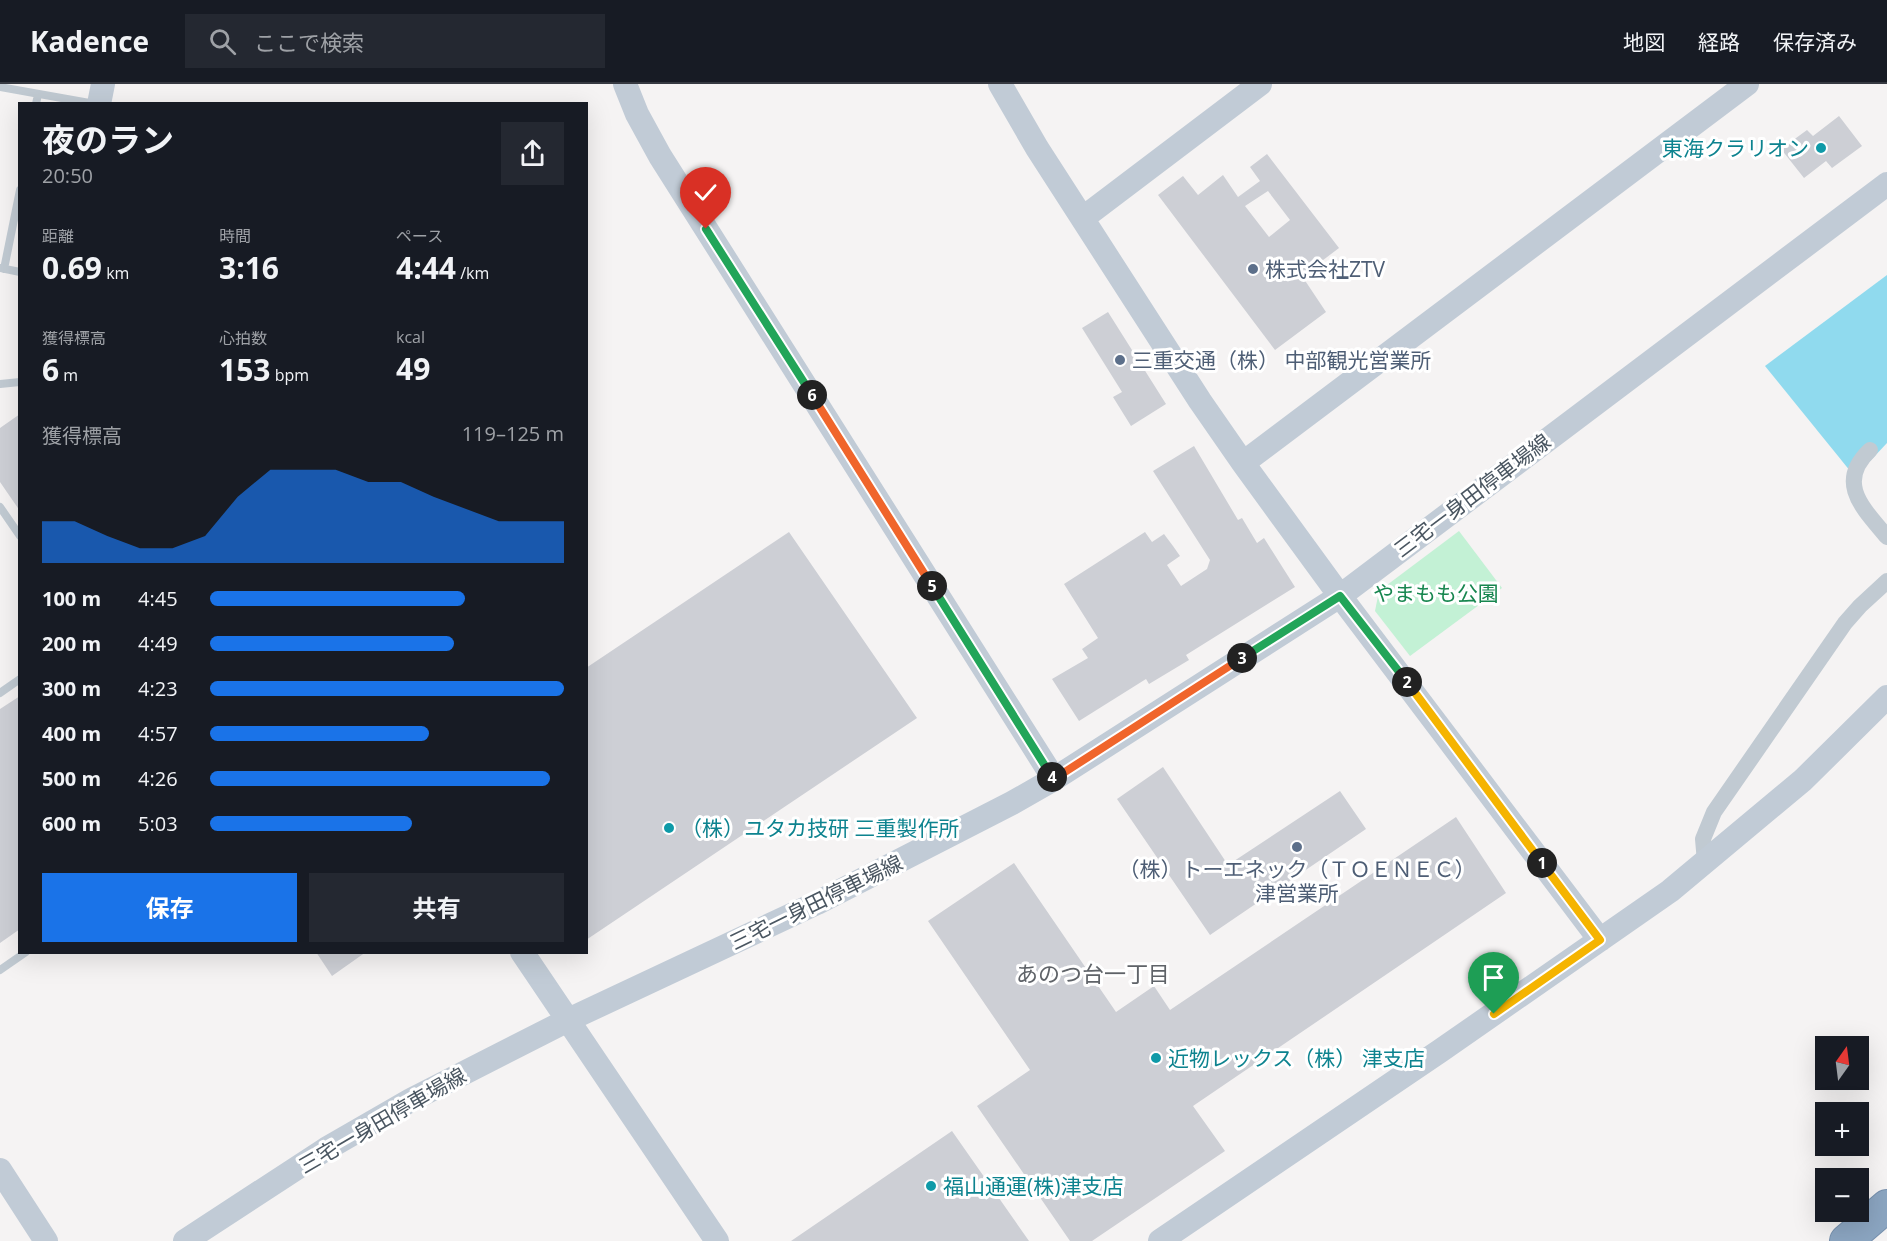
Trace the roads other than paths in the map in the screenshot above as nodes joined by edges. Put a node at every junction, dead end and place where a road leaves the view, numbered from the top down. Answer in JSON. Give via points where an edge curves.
{"nodes":[{"id":1,"x":103,"y":84,"type":"edge"},
{"id":2,"x":625,"y":84,"type":"edge"},
{"id":3,"x":1000,"y":84,"type":"edge"},
{"id":4,"x":1260,"y":84,"type":"edge"},
{"id":5,"x":1747,"y":84,"type":"edge"},
{"id":6,"x":0,"y":87,"type":"edge"},
{"id":7,"x":38,"y":94,"type":"junction"},
{"id":8,"x":36,"y":102,"type":"edge"},
{"id":9,"x":85,"y":102,"type":"edge"},
{"id":10,"x":98,"y":102,"type":"edge"},
{"id":11,"x":1887,"y":184,"type":"edge"},
{"id":12,"x":18,"y":199,"type":"edge"},
{"id":13,"x":1083,"y":218,"type":"junction"},
{"id":14,"x":2,"y":268,"type":"edge"},
{"id":15,"x":18,"y":272,"type":"edge"},
{"id":16,"x":18,"y":382,"type":"edge"},
{"id":17,"x":0,"y":384,"type":"edge"},
{"id":18,"x":1870,"y":450,"type":"dead end"},
{"id":19,"x":1243,"y":463,"type":"junction"},
{"id":20,"x":0,"y":507,"type":"edge"},
{"id":21,"x":18,"y":533,"type":"edge"},
{"id":22,"x":1887,"y":537,"type":"edge"},
{"id":23,"x":1887,"y":581,"type":"edge"},
{"id":24,"x":1340,"y":596,"type":"junction"},
{"id":25,"x":18,"y":680,"type":"edge"},
{"id":26,"x":0,"y":693,"type":"edge"},
{"id":27,"x":1887,"y":697,"type":"edge"},
{"id":28,"x":1054,"y":779,"type":"junction"},
{"id":29,"x":1705,"y":862,"type":"junction"},
{"id":30,"x":1600,"y":940,"type":"junction"},
{"id":31,"x":23,"y":954,"type":"edge"},
{"id":32,"x":523,"y":954,"type":"edge"},
{"id":33,"x":0,"y":970,"type":"edge"},
{"id":34,"x":568,"y":1020,"type":"junction"},
{"id":35,"x":0,"y":1170,"type":"edge"},
{"id":36,"x":1887,"y":1206,"type":"edge"},
{"id":37,"x":46,"y":1241,"type":"edge"},
{"id":38,"x":185,"y":1241,"type":"edge"},
{"id":39,"x":717,"y":1241,"type":"edge"},
{"id":40,"x":1160,"y":1241,"type":"edge"},
{"id":41,"x":1846,"y":1241,"type":"edge"}],
"edges":[{"from":1,"to":10,"type":"street"},
{"from":2,"to":28,"type":"street","via":[[660,156]]},
{"from":3,"to":13,"type":"street"},
{"from":4,"to":13,"type":"street"},
{"from":5,"to":19,"type":"street"},
{"from":6,"to":7,"type":"lane"},
{"from":7,"to":8,"type":"lane"},
{"from":7,"to":9,"type":"lane"},
{"from":11,"to":24,"type":"street","name":"三宅一身田停車場線"},
{"from":12,"to":14,"type":"lane"},
{"from":13,"to":19,"type":"street"},
{"from":14,"to":15,"type":"lane"},
{"from":16,"to":17,"type":"lane"},
{"from":18,"to":22,"type":"street","via":[[1855,470],[1854,493]]},
{"from":19,"to":24,"type":"street"},
{"from":20,"to":21,"type":"lane"},
{"from":23,"to":29,"type":"street","via":[[1845,623],[1714,812],[1703,840]]},
{"from":24,"to":28,"type":"street","name":"三宅一身田停車場線"},
{"from":24,"to":30,"type":"street"},
{"from":25,"to":26,"type":"lane"},
{"from":27,"to":29,"type":"street","via":[[1803,780]]},
{"from":28,"to":34,"type":"street","name":"三宅一身田停車場線","via":[[817,903]]},
{"from":29,"to":30,"type":"street"},
{"from":30,"to":40,"type":"street"},
{"from":31,"to":33,"type":"lane"},
{"from":32,"to":34,"type":"street"},
{"from":34,"to":38,"type":"street","name":"三宅一身田停車場線","via":[[411,1100]]},
{"from":34,"to":39,"type":"street"},
{"from":35,"to":37,"type":"street"},
{"from":36,"to":41,"type":"highway"}]}
